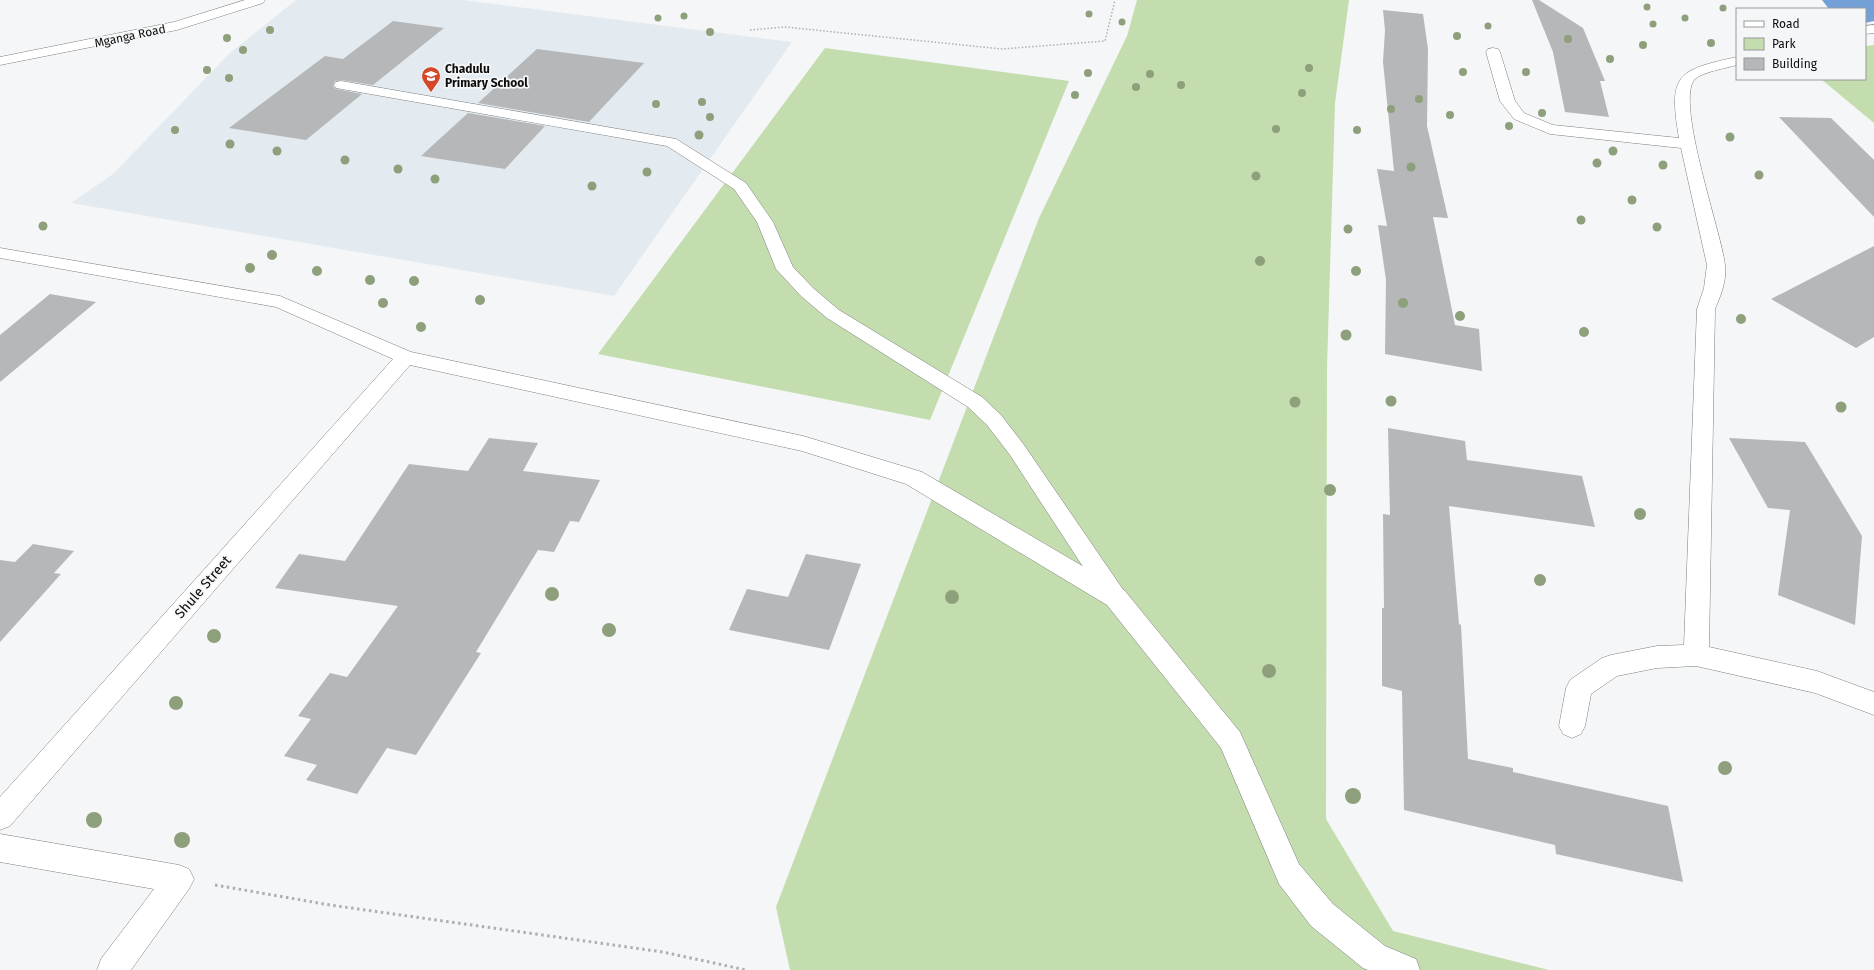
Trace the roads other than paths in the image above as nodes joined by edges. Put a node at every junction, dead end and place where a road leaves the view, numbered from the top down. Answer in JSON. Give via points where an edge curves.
{"nodes":[{"id":1,"x":258,"y":0,"type":"edge"},
{"id":2,"x":1493,"y":52,"type":"dead end"},
{"id":3,"x":0,"y":61,"type":"edge"},
{"id":4,"x":1736,"y":61,"type":"edge"},
{"id":5,"x":341,"y":85,"type":"dead end"},
{"id":6,"x":1687,"y":144,"type":"junction"},
{"id":7,"x":0,"y":253,"type":"edge"},
{"id":8,"x":406,"y":357,"type":"junction"},
{"id":9,"x":1116,"y":598,"type":"junction"},
{"id":10,"x":1696,"y":654,"type":"junction"},
{"id":11,"x":1874,"y":704,"type":"edge"},
{"id":12,"x":1572,"y":726,"type":"dead end"},
{"id":13,"x":0,"y":817,"type":"edge"},
{"id":14,"x":0,"y":848,"type":"edge"},
{"id":15,"x":112,"y":970,"type":"edge"},
{"id":16,"x":1405,"y":970,"type":"edge"}],
"edges":[{"from":1,"to":3,"type":"street","name":"Mganga Road","via":[[177,26]]},
{"from":2,"to":6,"type":"street","via":[[1508,101],[1519,116],[1550,129]]},
{"from":4,"to":6,"type":"street","via":[[1694,74],[1682,86]]},
{"from":5,"to":9,"type":"lane","via":[[671,142],[740,186],[765,222],[785,269],[807,292],[833,314],[975,402],[994,420]]},
{"from":6,"to":10,"type":"street","via":[[1713,244],[1716,266],[1715,286],[1706,309]]},
{"from":7,"to":8,"type":"street","via":[[280,302]]},
{"from":8,"to":9,"type":"street","via":[[803,444],[914,478]]},
{"from":8,"to":13,"type":"street","name":"Shule Street"},
{"from":9,"to":16,"type":"street","via":[[1231,740],[1289,874],[1322,915],[1374,957]]},
{"from":10,"to":11,"type":"street","via":[[1817,682]]},
{"from":10,"to":12,"type":"street","via":[[1657,657],[1611,666],[1579,688]]},
{"from":14,"to":15,"type":"street","via":[[180,879]]}]}
